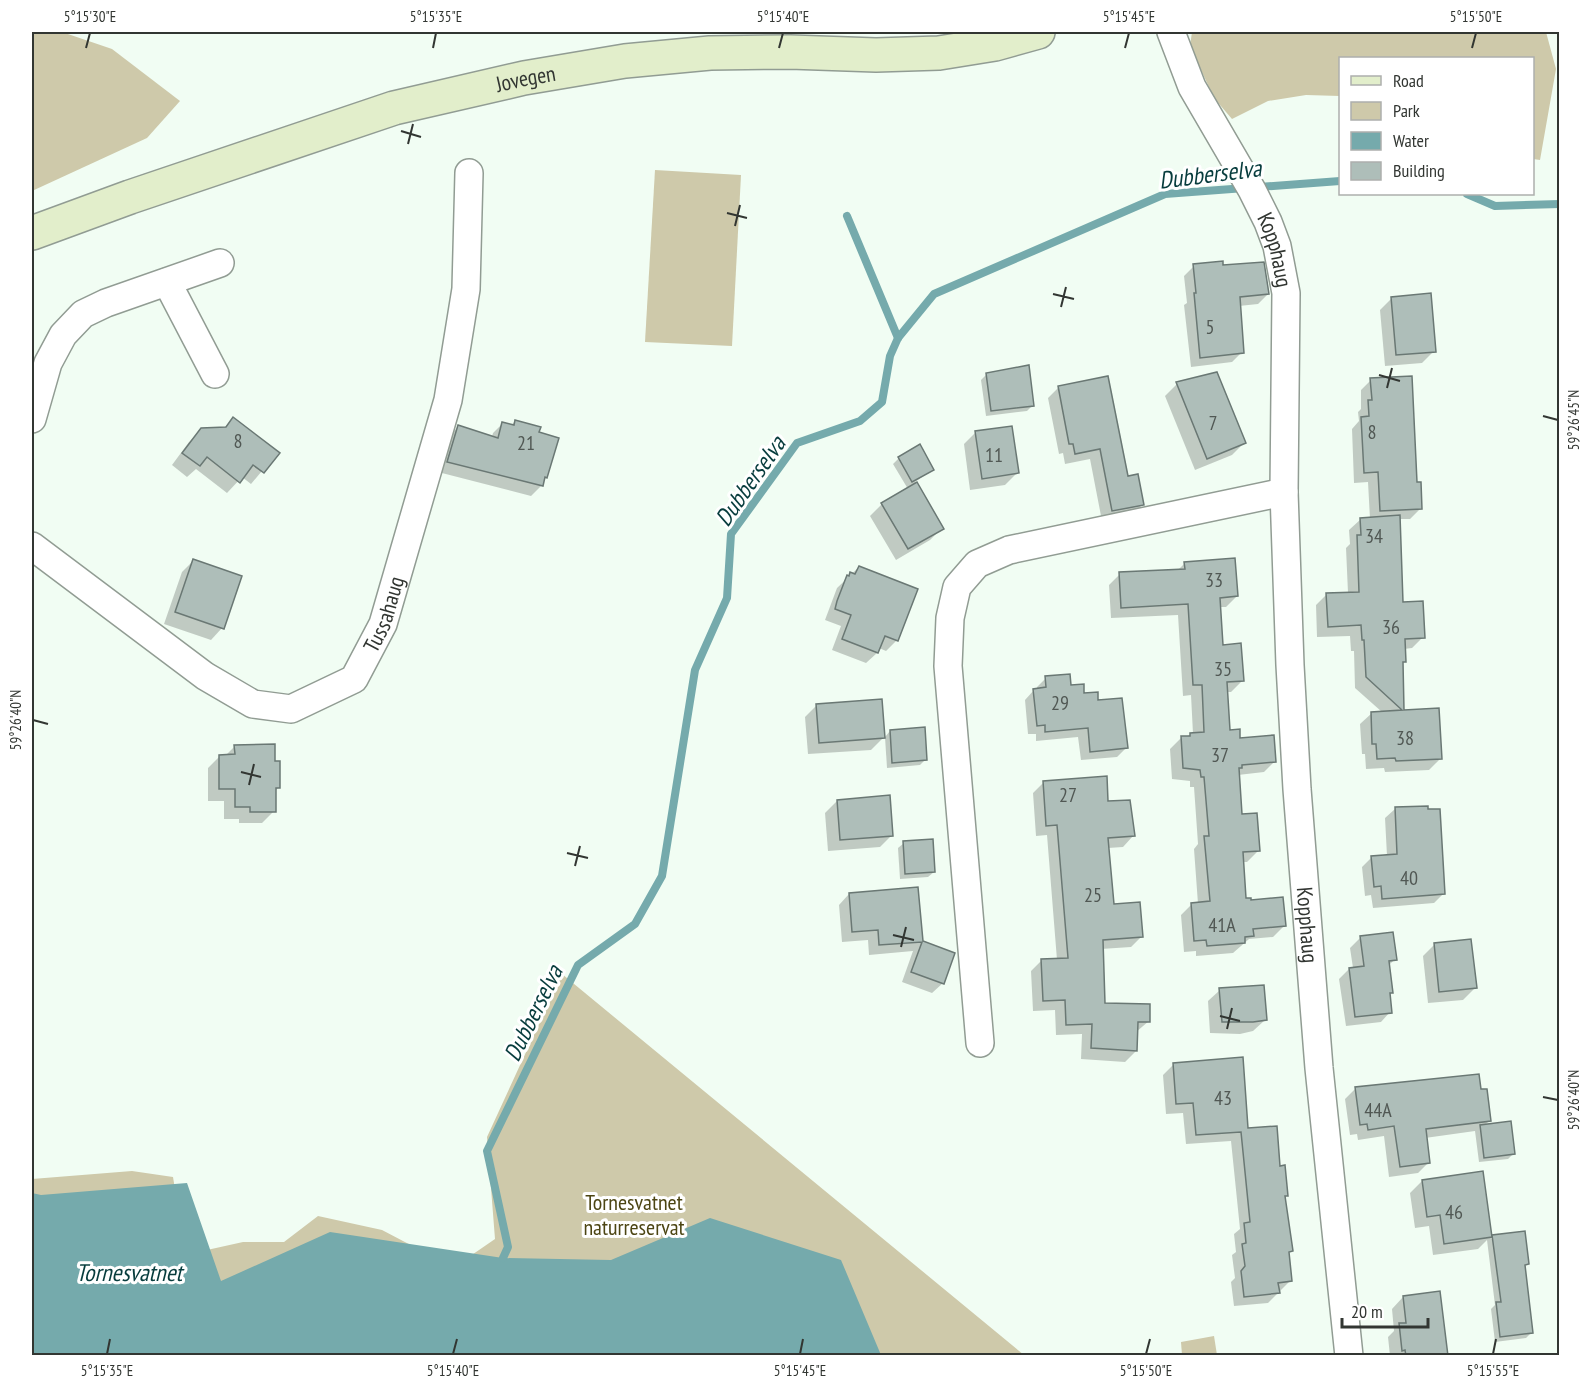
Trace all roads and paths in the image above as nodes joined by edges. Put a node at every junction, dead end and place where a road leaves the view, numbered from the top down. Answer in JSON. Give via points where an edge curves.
{"nodes":[{"id":1,"x":1038,"y":32,"type":"edge"},
{"id":2,"x":1171,"y":32,"type":"edge"},
{"id":3,"x":469,"y":173,"type":"dead end"},
{"id":4,"x":32,"y":233,"type":"edge"},
{"id":5,"x":220,"y":264,"type":"dead end"},
{"id":6,"x":167,"y":282,"type":"junction"},
{"id":7,"x":215,"y":374,"type":"dead end"},
{"id":8,"x":32,"y":419,"type":"edge"},
{"id":9,"x":1284,"y":492,"type":"junction"},
{"id":10,"x":32,"y":546,"type":"edge"},
{"id":11,"x":980,"y":1043,"type":"dead end"},
{"id":12,"x":1349,"y":1356,"type":"edge"}],
"edges":[{"from":1,"to":4,"type":"street","name":"Jovegen","via":[[939,53],[710,53],[625,61],[524,78],[394,108]]},
{"from":2,"to":9,"type":"street","name":"Kopphaug","via":[[1192,87],[1252,190],[1277,246],[1286,293]]},
{"from":3,"to":10,"type":"street","name":"Tussahaug","via":[[466,289],[448,400],[383,624],[354,679],[291,709],[253,704],[205,676]]},
{"from":5,"to":6,"type":"street"},
{"from":6,"to":7,"type":"street"},
{"from":6,"to":8,"type":"street","via":[[83,314],[63,335],[48,363]]},
{"from":9,"to":11,"type":"street","via":[[1009,550],[977,564],[957,587],[950,618],[948,666]]},
{"from":9,"to":12,"type":"street","name":"Kopphaug","via":[[1297,789],[1319,1068]]}]}
